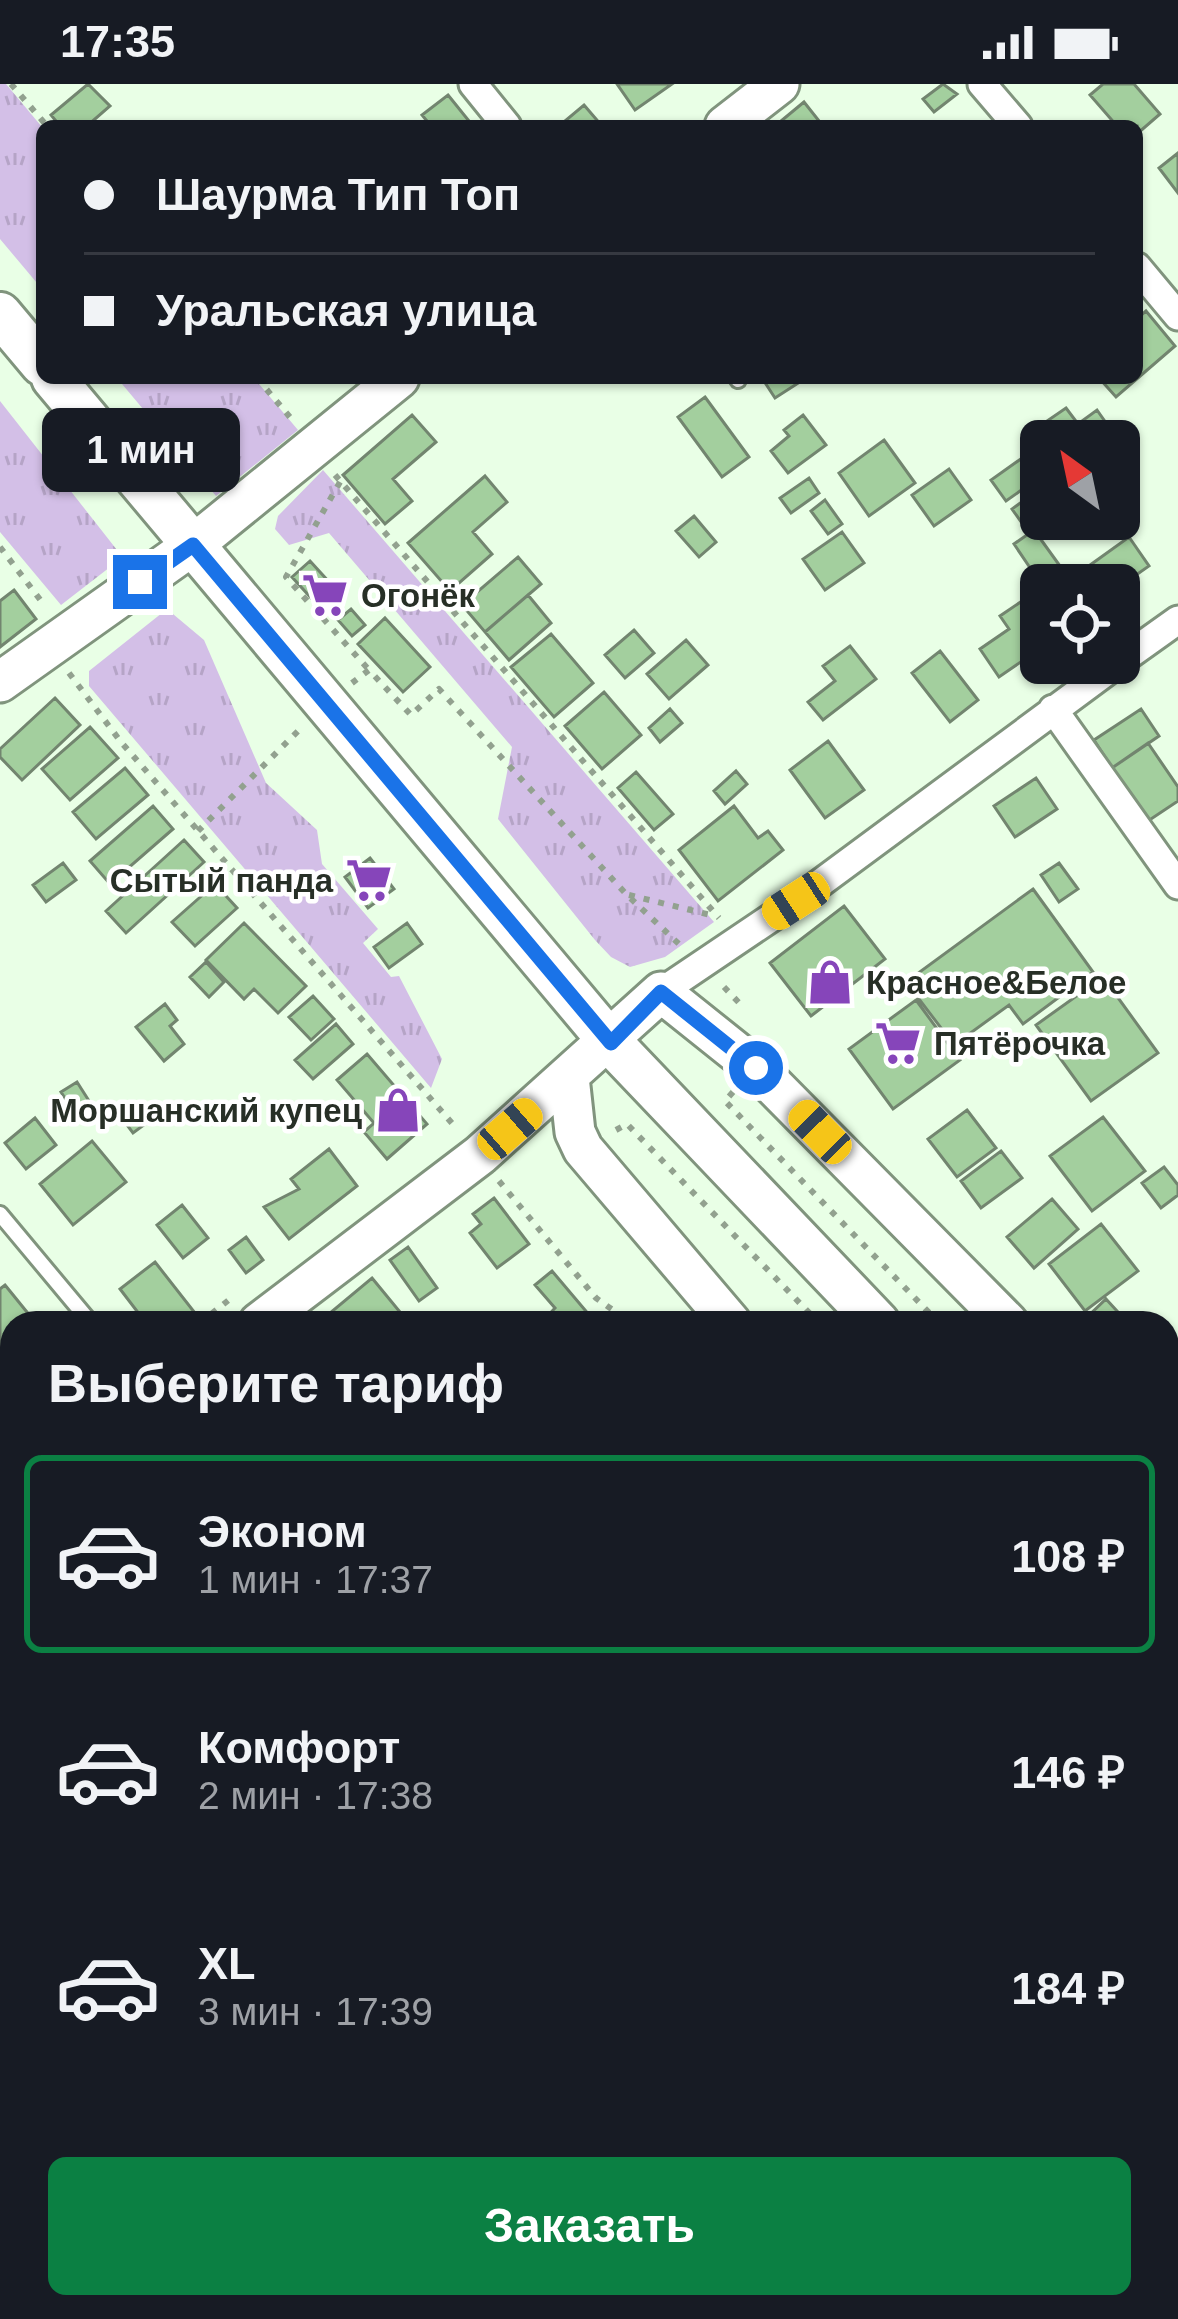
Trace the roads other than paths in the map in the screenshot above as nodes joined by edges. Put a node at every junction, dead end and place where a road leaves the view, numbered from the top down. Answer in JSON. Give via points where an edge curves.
{"nodes":[{"id":1,"x":473,"y":84,"type":"edge"},
{"id":2,"x":779,"y":84,"type":"edge"},
{"id":3,"x":982,"y":84,"type":"edge"},
{"id":4,"x":502,"y":120,"type":"edge"},
{"id":5,"x":733,"y":120,"type":"edge"},
{"id":6,"x":1013,"y":120,"type":"edge"},
{"id":7,"x":1143,"y":274,"type":"edge"},
{"id":8,"x":0,"y":314,"type":"edge"},
{"id":9,"x":1178,"y":316,"type":"edge"},
{"id":10,"x":36,"y":357,"type":"edge"},
{"id":11,"x":58,"y":384,"type":"edge"},
{"id":12,"x":391,"y":384,"type":"edge"},
{"id":13,"x":193,"y":545,"type":"junction"},
{"id":14,"x":1178,"y":620,"type":"edge"},
{"id":15,"x":1140,"y":647,"type":"edge"},
{"id":16,"x":0,"y":682,"type":"edge"},
{"id":17,"x":1089,"y":684,"type":"edge"},
{"id":18,"x":1052,"y":710,"type":"junction"},
{"id":19,"x":1178,"y":885,"type":"edge"},
{"id":20,"x":661,"y":992,"type":"junction"},
{"id":21,"x":611,"y":1043,"type":"junction"},
{"id":22,"x":569,"y":1077,"type":"junction"},
{"id":23,"x":0,"y":1214,"type":"edge"},
{"id":24,"x":81,"y":1311,"type":"edge"},
{"id":25,"x":276,"y":1311,"type":"edge"},
{"id":26,"x":721,"y":1311,"type":"edge"},
{"id":27,"x":867,"y":1311,"type":"edge"},
{"id":28,"x":996,"y":1311,"type":"edge"}],
"edges":[{"from":1,"to":4,"type":"street"},
{"from":2,"to":5,"type":"street"},
{"from":3,"to":6,"type":"street"},
{"from":7,"to":9,"type":"street"},
{"from":8,"to":10,"type":"main road"},
{"from":11,"to":13,"type":"main road"},
{"from":12,"to":13,"type":"street"},
{"from":13,"to":16,"type":"street"},
{"from":13,"to":21,"type":"main road"},
{"from":14,"to":15,"type":"street"},
{"from":17,"to":18,"type":"street"},
{"from":18,"to":19,"type":"street"},
{"from":18,"to":20,"type":"street"},
{"from":20,"to":21,"type":"street"},
{"from":20,"to":28,"type":"street","via":[[756,1068]]},
{"from":21,"to":22,"type":"street"},
{"from":21,"to":27,"type":"main road"},
{"from":22,"to":25,"type":"street"},
{"from":22,"to":26,"type":"street","via":[[584,1149]]},
{"from":23,"to":24,"type":"lane"}]}
